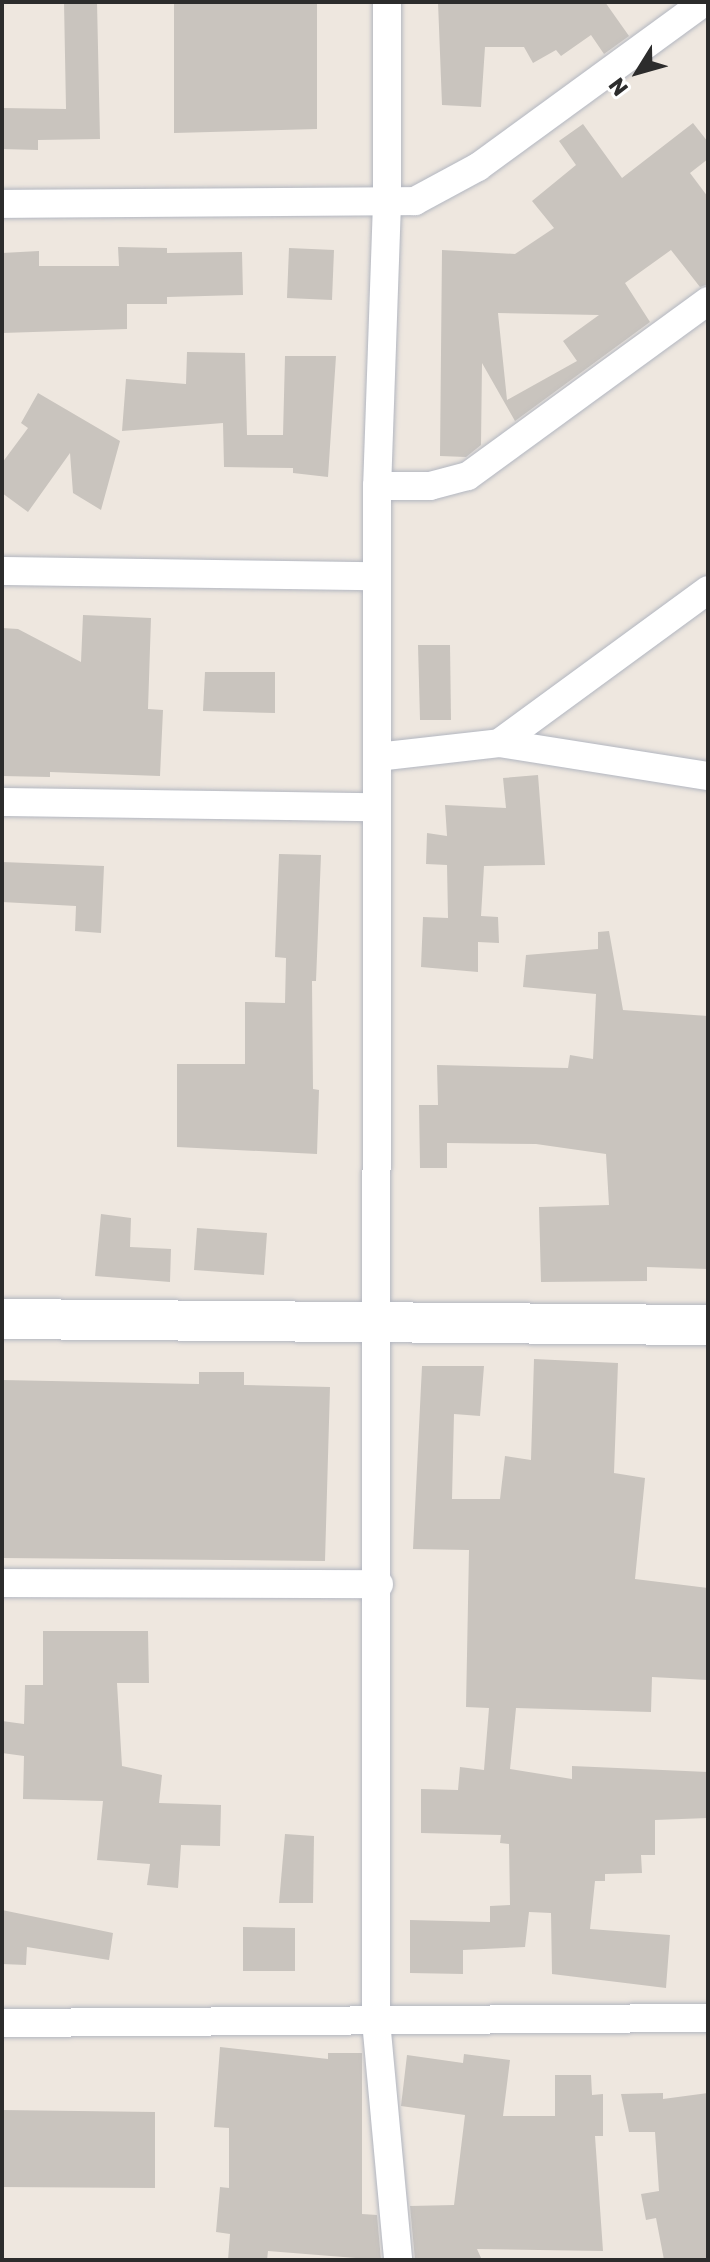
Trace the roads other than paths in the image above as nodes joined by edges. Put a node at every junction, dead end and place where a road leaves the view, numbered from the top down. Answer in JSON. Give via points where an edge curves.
{"nodes":[{"id":1,"x":387,"y":2,"type":"edge"},
{"id":2,"x":704,"y":2,"type":"edge"},
{"id":3,"x":387,"y":203,"type":"junction"},
{"id":4,"x":2,"y":204,"type":"edge"},
{"id":5,"x":708,"y":301,"type":"edge"},
{"id":6,"x":377,"y":486,"type":"junction"},
{"id":7,"x":2,"y":571,"type":"edge"},
{"id":8,"x":377,"y":576,"type":"junction"},
{"id":9,"x":708,"y":590,"type":"edge"},
{"id":10,"x":499,"y":743,"type":"junction"},
{"id":11,"x":377,"y":757,"type":"junction"},
{"id":12,"x":708,"y":776,"type":"edge"},
{"id":13,"x":2,"y":802,"type":"edge"},
{"id":14,"x":377,"y":807,"type":"junction"},
{"id":15,"x":2,"y":1319,"type":"edge"},
{"id":16,"x":374,"y":1321,"type":"junction"},
{"id":17,"x":708,"y":1325,"type":"edge"},
{"id":18,"x":2,"y":1583,"type":"edge"},
{"id":19,"x":379,"y":1584,"type":"junction"},
{"id":20,"x":708,"y":2018,"type":"edge"},
{"id":21,"x":376,"y":2021,"type":"junction"},
{"id":22,"x":2,"y":2023,"type":"edge"},
{"id":23,"x":398,"y":2260,"type":"edge"}],
"edges":[{"from":1,"to":3,"type":"street"},
{"from":2,"to":3,"type":"street","via":[[455,183],[415,201]]},
{"from":3,"to":4,"type":"street"},
{"from":3,"to":6,"type":"street"},
{"from":5,"to":6,"type":"street","via":[[468,476],[430,486]]},
{"from":6,"to":8,"type":"street"},
{"from":7,"to":8,"type":"street"},
{"from":8,"to":11,"type":"street"},
{"from":9,"to":10,"type":"street"},
{"from":10,"to":11,"type":"street"},
{"from":10,"to":12,"type":"street"},
{"from":11,"to":14,"type":"street"},
{"from":13,"to":14,"type":"street"},
{"from":14,"to":16,"type":"street"},
{"from":15,"to":16,"type":"main road"},
{"from":16,"to":17,"type":"main road"},
{"from":16,"to":19,"type":"street"},
{"from":18,"to":19,"type":"street"},
{"from":19,"to":21,"type":"street"},
{"from":20,"to":21,"type":"street"},
{"from":21,"to":22,"type":"street"},
{"from":21,"to":23,"type":"street"}]}
